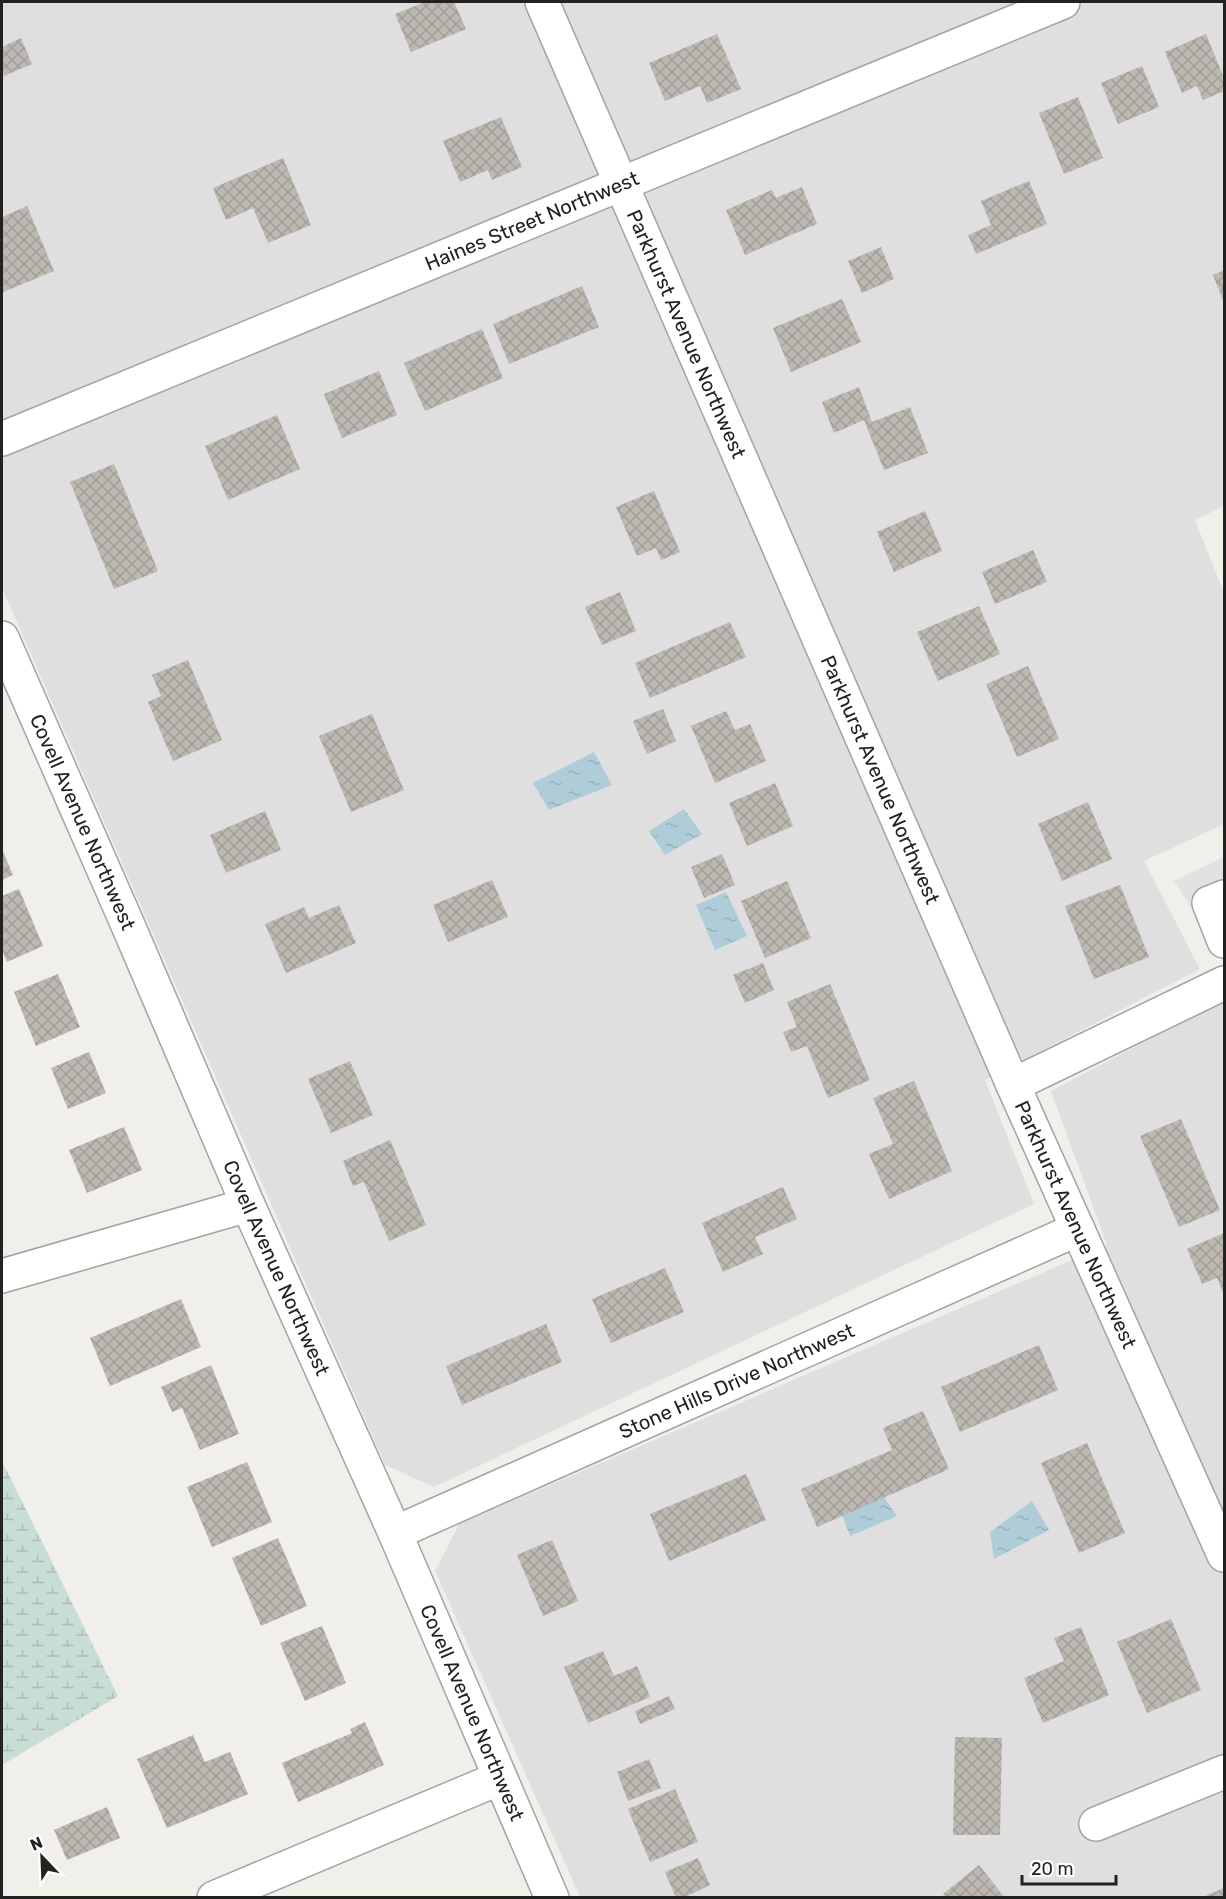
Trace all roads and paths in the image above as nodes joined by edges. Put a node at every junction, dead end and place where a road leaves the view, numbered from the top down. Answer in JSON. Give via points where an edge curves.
{"nodes":[{"id":1,"x":542,"y":2,"type":"edge"},
{"id":2,"x":1063,"y":2,"type":"edge"},
{"id":3,"x":621,"y":182,"type":"junction"},
{"id":4,"x":2,"y":439,"type":"edge"},
{"id":5,"x":2,"y":638,"type":"edge"},
{"id":6,"x":1224,"y":897,"type":"edge"},
{"id":7,"x":1224,"y":941,"type":"edge"},
{"id":8,"x":1224,"y":983,"type":"edge"},
{"id":9,"x":1013,"y":1085,"type":"junction"},
{"id":10,"x":248,"y":1205,"type":"junction"},
{"id":11,"x":1078,"y":1228,"type":"junction"},
{"id":12,"x":2,"y":1275,"type":"edge"},
{"id":13,"x":395,"y":1533,"type":"junction"},
{"id":14,"x":1224,"y":1555,"type":"edge"},
{"id":15,"x":1224,"y":1772,"type":"edge"},
{"id":16,"x":500,"y":1778,"type":"junction"},
{"id":17,"x":1096,"y":1824,"type":"dead end"},
{"id":18,"x":214,"y":1898,"type":"edge"},
{"id":19,"x":552,"y":1898,"type":"edge"}],
"edges":[{"from":1,"to":3,"type":"street","name":"Parkhurst Avenue Northwest"},
{"from":2,"to":3,"type":"street","name":"Haines Street Northwest"},
{"from":3,"to":4,"type":"street","name":"Haines Street Northwest"},
{"from":3,"to":9,"type":"street","name":"Parkhurst Avenue Northwest"},
{"from":5,"to":10,"type":"street","name":"Covell Avenue Northwest"},
{"from":6,"to":7,"type":"street","via":[[1209,903]]},
{"from":8,"to":9,"type":"street"},
{"from":9,"to":11,"type":"street","name":"Parkhurst Avenue Northwest"},
{"from":10,"to":12,"type":"street"},
{"from":10,"to":13,"type":"street","name":"Covell Avenue Northwest"},
{"from":11,"to":13,"type":"street","name":"Stone Hills Drive Northwest"},
{"from":11,"to":14,"type":"street","name":"Parkhurst Avenue Northwest"},
{"from":13,"to":16,"type":"street","name":"Covell Avenue Northwest"},
{"from":15,"to":17,"type":"street"},
{"from":16,"to":18,"type":"street"},
{"from":16,"to":19,"type":"street","name":"Covell Avenue Northwest"}]}
